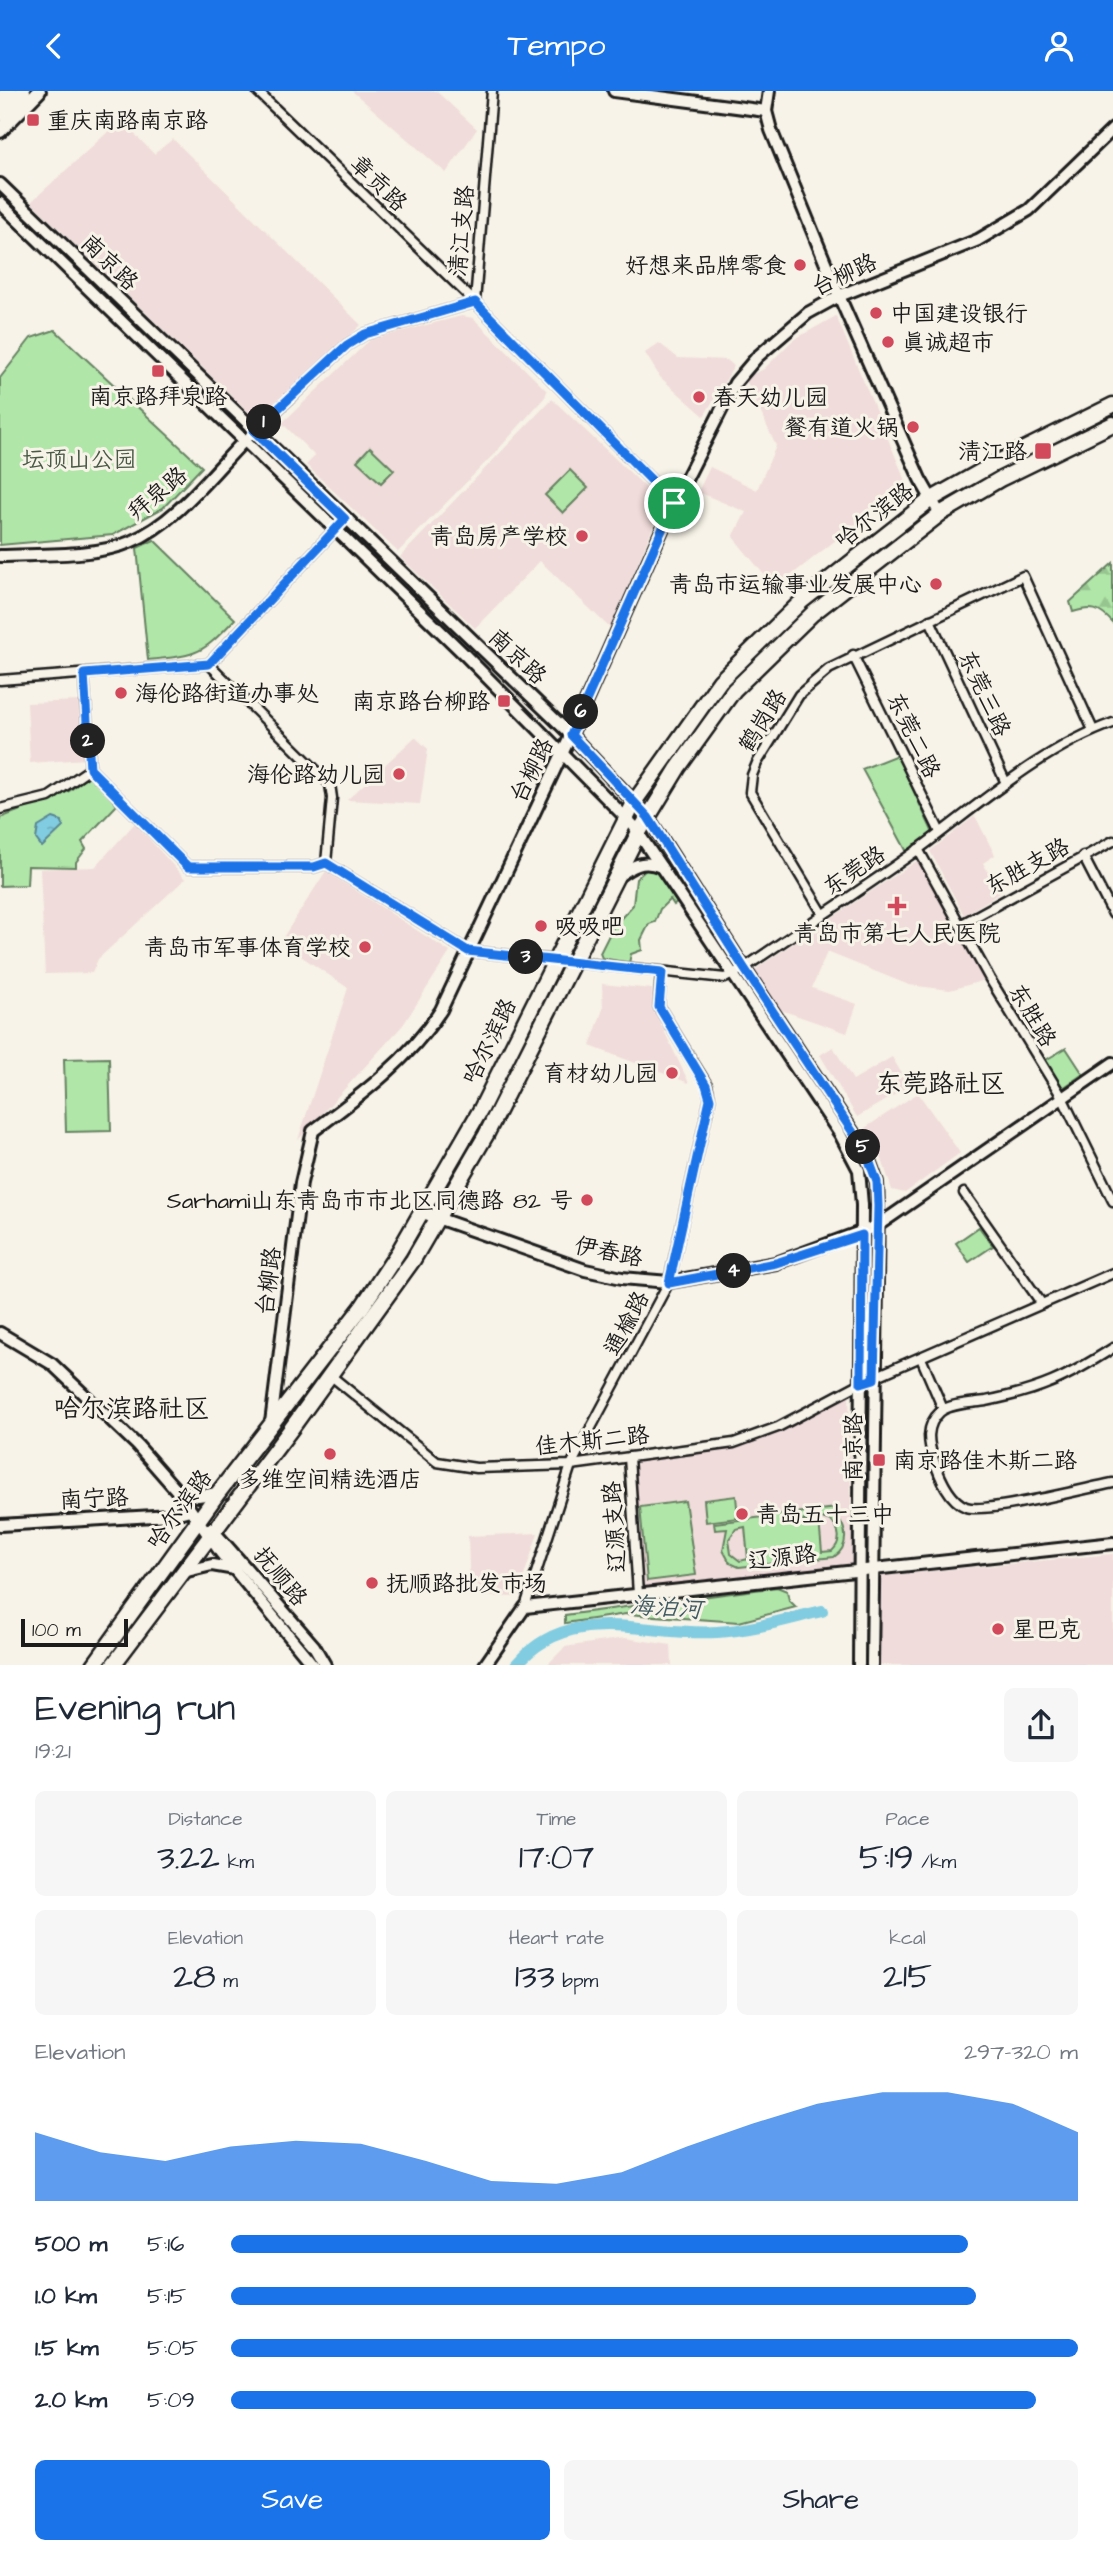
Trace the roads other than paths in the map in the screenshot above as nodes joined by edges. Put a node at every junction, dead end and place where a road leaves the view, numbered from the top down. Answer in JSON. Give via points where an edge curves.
{"nodes":[{"id":1,"x":9,"y":91,"type":"edge"},
{"id":2,"x":23,"y":91,"type":"edge"},
{"id":3,"x":39,"y":91,"type":"edge"},
{"id":4,"x":257,"y":91,"type":"edge"},
{"id":5,"x":492,"y":91,"type":"edge"},
{"id":6,"x":614,"y":91,"type":"edge"},
{"id":7,"x":769,"y":91,"type":"edge"},
{"id":8,"x":0,"y":100,"type":"edge"},
{"id":9,"x":766,"y":111,"type":"junction"},
{"id":10,"x":0,"y":114,"type":"edge"},
{"id":11,"x":1113,"y":129,"type":"edge"},
{"id":12,"x":0,"y":131,"type":"edge"},
{"id":13,"x":0,"y":184,"type":"edge"},
{"id":14,"x":0,"y":203,"type":"edge"},
{"id":15,"x":839,"y":296,"type":"junction"},
{"id":16,"x":475,"y":302,"type":"junction"},
{"id":17,"x":1113,"y":405,"type":"edge"},
{"id":18,"x":1113,"y":423,"type":"edge"},
{"id":19,"x":254,"y":431,"type":"junction"},
{"id":20,"x":243,"y":442,"type":"junction"},
{"id":21,"x":930,"y":500,"type":"junction"},
{"id":22,"x":674,"y":503,"type":"junction"},
{"id":23,"x":940,"y":515,"type":"junction"},
{"id":24,"x":345,"y":519,"type":"junction"},
{"id":25,"x":335,"y":530,"type":"junction"},
{"id":26,"x":0,"y":556,"type":"edge"},
{"id":27,"x":930,"y":620,"type":"junction"},
{"id":28,"x":853,"y":655,"type":"junction"},
{"id":29,"x":209,"y":664,"type":"junction"},
{"id":30,"x":84,"y":674,"type":"junction"},
{"id":31,"x":0,"y":680,"type":"edge"},
{"id":32,"x":1113,"y":723,"type":"edge"},
{"id":33,"x":1093,"y":730,"type":"junction"},
{"id":34,"x":571,"y":735,"type":"junction"},
{"id":35,"x":564,"y":752,"type":"junction"},
{"id":36,"x":90,"y":769,"type":"junction"},
{"id":37,"x":1006,"y":783,"type":"junction"},
{"id":38,"x":635,"y":801,"type":"junction"},
{"id":39,"x":0,"y":809,"type":"edge"},
{"id":40,"x":626,"y":817,"type":"junction"},
{"id":41,"x":648,"y":817,"type":"junction"},
{"id":42,"x":639,"y":832,"type":"junction"},
{"id":43,"x":940,"y":832,"type":"junction"},
{"id":44,"x":1113,"y":841,"type":"edge"},
{"id":45,"x":918,"y":849,"type":"junction"},
{"id":46,"x":1083,"y":856,"type":"junction"},
{"id":47,"x":326,"y":863,"type":"junction"},
{"id":48,"x":662,"y":867,"type":"junction"},
{"id":49,"x":617,"y":877,"type":"junction"},
{"id":50,"x":823,"y":914,"type":"junction"},
{"id":51,"x":1113,"y":915,"type":"edge"},
{"id":52,"x":960,"y":925,"type":"junction"},
{"id":53,"x":468,"y":951,"type":"junction"},
{"id":54,"x":554,"y":960,"type":"junction"},
{"id":55,"x":573,"y":962,"type":"junction"},
{"id":56,"x":744,"y":968,"type":"junction"},
{"id":57,"x":662,"y":972,"type":"junction"},
{"id":58,"x":733,"y":975,"type":"junction"},
{"id":59,"x":1113,"y":1063,"type":"edge"},
{"id":60,"x":1062,"y":1097,"type":"junction"},
{"id":61,"x":964,"y":1193,"type":"dead end"},
{"id":62,"x":1113,"y":1201,"type":"edge"},
{"id":63,"x":423,"y":1213,"type":"junction"},
{"id":64,"x":438,"y":1218,"type":"junction"},
{"id":65,"x":877,"y":1226,"type":"junction"},
{"id":66,"x":862,"y":1235,"type":"junction"},
{"id":67,"x":1113,"y":1273,"type":"edge"},
{"id":68,"x":669,"y":1283,"type":"junction"},
{"id":69,"x":1042,"y":1304,"type":"junction"},
{"id":70,"x":0,"y":1333,"type":"edge"},
{"id":71,"x":1113,"y":1348,"type":"edge"},
{"id":72,"x":921,"y":1358,"type":"junction"},
{"id":73,"x":330,"y":1375,"type":"junction"},
{"id":74,"x":874,"y":1379,"type":"junction"},
{"id":75,"x":861,"y":1383,"type":"junction"},
{"id":76,"x":943,"y":1409,"type":"junction"},
{"id":77,"x":271,"y":1427,"type":"junction"},
{"id":78,"x":629,"y":1457,"type":"junction"},
{"id":79,"x":571,"y":1465,"type":"junction"},
{"id":80,"x":1113,"y":1483,"type":"edge"},
{"id":81,"x":178,"y":1492,"type":"junction"},
{"id":82,"x":218,"y":1493,"type":"junction"},
{"id":83,"x":195,"y":1515,"type":"junction"},
{"id":84,"x":0,"y":1525,"type":"edge"},
{"id":85,"x":211,"y":1534,"type":"junction"},
{"id":86,"x":1113,"y":1543,"type":"edge"},
{"id":87,"x":875,"y":1567,"type":"junction"},
{"id":88,"x":235,"y":1569,"type":"junction"},
{"id":89,"x":860,"y":1569,"type":"junction"},
{"id":90,"x":183,"y":1572,"type":"junction"},
{"id":91,"x":638,"y":1594,"type":"junction"},
{"id":92,"x":526,"y":1607,"type":"junction"},
{"id":93,"x":94,"y":1665,"type":"edge"},
{"id":94,"x":113,"y":1665,"type":"edge"},
{"id":95,"x":313,"y":1665,"type":"edge"},
{"id":96,"x":325,"y":1665,"type":"edge"},
{"id":97,"x":485,"y":1665,"type":"edge"},
{"id":98,"x":859,"y":1665,"type":"edge"},
{"id":99,"x":872,"y":1665,"type":"edge"}],
"edges":[{"from":1,"to":8,"type":"highway"},
{"from":2,"to":10,"type":"highway"},
{"from":3,"to":12,"type":"main road"},
{"from":4,"to":16,"type":"street","name":"章贡路"},
{"from":5,"to":16,"type":"street","name":"清江支路"},
{"from":6,"to":9,"type":"main road"},
{"from":7,"to":9,"type":"main road"},
{"from":9,"to":15,"type":"main road"},
{"from":11,"to":15,"type":"main road","name":"台柳路","via":[[1029,210],[978,240]]},
{"from":13,"to":19,"type":"main road","name":"南京路"},
{"from":14,"to":20,"type":"main road","name":"南京路"},
{"from":15,"to":21,"type":"main road"},
{"from":15,"to":22,"type":"main road","name":"台柳路","via":[[784,331],[735,383]]},
{"from":16,"to":19,"type":"street","via":[[365,334],[347,345]]},
{"from":16,"to":22,"type":"street","name":"清江支路"},
{"from":17,"to":21,"type":"highway","name":"哈尔滨路"},
{"from":18,"to":23,"type":"highway","name":"哈尔滨路","via":[[1000,479]]},
{"from":19,"to":20,"type":"street"},
{"from":19,"to":24,"type":"main road","name":"南京路"},
{"from":20,"to":25,"type":"main road","name":"南京路"},
{"from":20,"to":26,"type":"main road","name":"拜泉路","via":[[165,520],[129,543]]},
{"from":21,"to":23,"type":"main road"},
{"from":21,"to":38,"type":"highway","name":"哈尔滨路","via":[[802,601],[733,665]]},
{"from":22,"to":34,"type":"main road","name":"台柳路"},
{"from":23,"to":41,"type":"highway","name":"哈尔滨路","via":[[812,614],[755,667],[721,707]]},
{"from":24,"to":25,"type":"street"},
{"from":24,"to":34,"type":"main road","name":"南京路"},
{"from":25,"to":29,"type":"street"},
{"from":25,"to":35,"type":"main road","name":"南京路"},
{"from":27,"to":28,"type":"street","name":"鹤岗路"},
{"from":27,"to":33,"type":"street","name":"鹤岗路","via":[[1023,576]]},
{"from":27,"to":37,"type":"street","name":"东莞三路"},
{"from":28,"to":43,"type":"street","name":"东莞二路"},
{"from":28,"to":50,"type":"street","name":"鹤岗路","via":[[799,695],[752,775],[750,792]]},
{"from":29,"to":30,"type":"street"},
{"from":29,"to":47,"type":"street","via":[[330,784]]},
{"from":30,"to":31,"type":"street"},
{"from":30,"to":36,"type":"street"},
{"from":32,"to":33,"type":"street","name":"东莞路"},
{"from":33,"to":37,"type":"street","name":"东莞路"},
{"from":34,"to":35,"type":"main road","name":"台柳路"},
{"from":34,"to":38,"type":"main road","name":"南京路"},
{"from":35,"to":40,"type":"main road","name":"南京路"},
{"from":35,"to":53,"type":"main road","name":"台柳路"},
{"from":36,"to":39,"type":"street","via":[[49,797]]},
{"from":36,"to":47,"type":"street","via":[[188,867],[314,867]]},
{"from":37,"to":43,"type":"street","name":"东莞路"},
{"from":38,"to":40,"type":"highway","name":"哈尔滨路"},
{"from":38,"to":41,"type":"main road","name":"南京路"},
{"from":40,"to":42,"type":"main road","name":"南京路"},
{"from":40,"to":54,"type":"highway","name":"哈尔滨路"},
{"from":41,"to":42,"type":"highway","name":"哈尔滨路"},
{"from":41,"to":56,"type":"main road","name":"南京路"},
{"from":42,"to":48,"type":"main road","name":"南京路"},
{"from":42,"to":49,"type":"highway","name":"哈尔滨路"},
{"from":43,"to":45,"type":"street","name":"东莞路"},
{"from":44,"to":46,"type":"street","name":"东胜支路"},
{"from":45,"to":50,"type":"street","name":"东莞路"},
{"from":45,"to":52,"type":"street","name":"东胜路"},
{"from":46,"to":51,"type":"street"},
{"from":46,"to":52,"type":"street","name":"东胜支路"},
{"from":47,"to":53,"type":"street"},
{"from":48,"to":49,"type":"main road","via":[[636,864]]},
{"from":48,"to":58,"type":"main road","name":"南京路"},
{"from":49,"to":55,"type":"highway","name":"哈尔滨路"},
{"from":50,"to":56,"type":"street","name":"东莞路"},
{"from":52,"to":60,"type":"street","name":"东胜路"},
{"from":53,"to":54,"type":"street"},
{"from":53,"to":77,"type":"main road","name":"台柳路","via":[[441,1010],[422,1038],[357,1099],[313,1131],[301,1183]]},
{"from":54,"to":55,"type":"street"},
{"from":54,"to":63,"type":"highway","name":"哈尔滨路","via":[[481,1109]]},
{"from":55,"to":57,"type":"street"},
{"from":55,"to":64,"type":"highway","name":"哈尔滨路","via":[[486,1135]]},
{"from":56,"to":58,"type":"street","name":"东莞路"},
{"from":56,"to":65,"type":"main road","name":"南京路","via":[[866,1152],[877,1182]]},
{"from":57,"to":58,"type":"street"},
{"from":57,"to":68,"type":"street","name":"通榆路","via":[[659,1007],[710,1099]]},
{"from":58,"to":66,"type":"main road","name":"南京路","via":[[853,1156],[861,1182]]},
{"from":59,"to":60,"type":"main road","name":"伊春路"},
{"from":60,"to":62,"type":"street","name":"东胜路"},
{"from":60,"to":65,"type":"main road","name":"伊春路"},
{"from":61,"to":69,"type":"street"},
{"from":63,"to":64,"type":"main road","name":"伊春路"},
{"from":63,"to":77,"type":"highway","name":"哈尔滨路","via":[[362,1307]]},
{"from":64,"to":68,"type":"main road","name":"伊春路","via":[[585,1270]]},
{"from":64,"to":73,"type":"highway","name":"哈尔滨路","via":[[384,1303]]},
{"from":65,"to":66,"type":"main road","name":"伊春路"},
{"from":65,"to":74,"type":"main road","name":"南京路"},
{"from":66,"to":68,"type":"main road","name":"伊春路","via":[[776,1263]]},
{"from":66,"to":75,"type":"main road","name":"南京路"},
{"from":67,"to":69,"type":"street","name":"佳木斯二路"},
{"from":68,"to":79,"type":"street","name":"通榆路"},
{"from":69,"to":72,"type":"street","name":"佳木斯二路"},
{"from":70,"to":81,"type":"main road","name":"抚顺路","via":[[52,1364],[137,1445]]},
{"from":71,"to":76,"type":"street","via":[[1035,1391]]},
{"from":72,"to":74,"type":"street","name":"佳木斯二路"},
{"from":72,"to":76,"type":"street"},
{"from":73,"to":79,"type":"street","name":"佳木斯二路","via":[[437,1462],[476,1468]]},
{"from":73,"to":85,"type":"highway","name":"哈尔滨路"},
{"from":74,"to":75,"type":"street","name":"佳木斯二路"},
{"from":74,"to":87,"type":"main road","name":"南京路"},
{"from":75,"to":78,"type":"street","name":"佳木斯二路","via":[[778,1427],[734,1443]]},
{"from":75,"to":89,"type":"main road","name":"南京路"},
{"from":76,"to":80,"type":"street","via":[[932,1422],[928,1441],[952,1498],[968,1508]]},
{"from":77,"to":82,"type":"highway","name":"哈尔滨路"},
{"from":78,"to":79,"type":"street","name":"佳木斯二路"},
{"from":78,"to":91,"type":"street","name":"辽源支路"},
{"from":79,"to":92,"type":"street","name":"通榆路"},
{"from":81,"to":82,"type":"main road"},
{"from":81,"to":83,"type":"main road","name":"抚顺路"},
{"from":82,"to":83,"type":"highway","name":"哈尔滨路"},
{"from":83,"to":84,"type":"main road","name":"南宁路"},
{"from":83,"to":85,"type":"main road","name":"抚顺路"},
{"from":83,"to":93,"type":"highway","name":"哈尔滨路"},
{"from":85,"to":88,"type":"main road","name":"抚顺路"},
{"from":85,"to":90,"type":"highway","name":"哈尔滨路"},
{"from":85,"to":96,"type":"main road","name":"抚顺路","via":[[314,1646]]},
{"from":86,"to":87,"type":"main road","name":"辽源路"},
{"from":87,"to":89,"type":"main road","name":"辽源路"},
{"from":87,"to":99,"type":"main road","name":"南京路"},
{"from":88,"to":90,"type":"main road","via":[[212,1565]]},
{"from":88,"to":95,"type":"main road","name":"抚顺路"},
{"from":89,"to":91,"type":"main road","name":"辽源路"},
{"from":89,"to":98,"type":"main road","name":"南京路"},
{"from":90,"to":94,"type":"highway","name":"哈尔滨路"},
{"from":91,"to":92,"type":"main road","name":"辽源路"},
{"from":92,"to":97,"type":"main road"}]}
